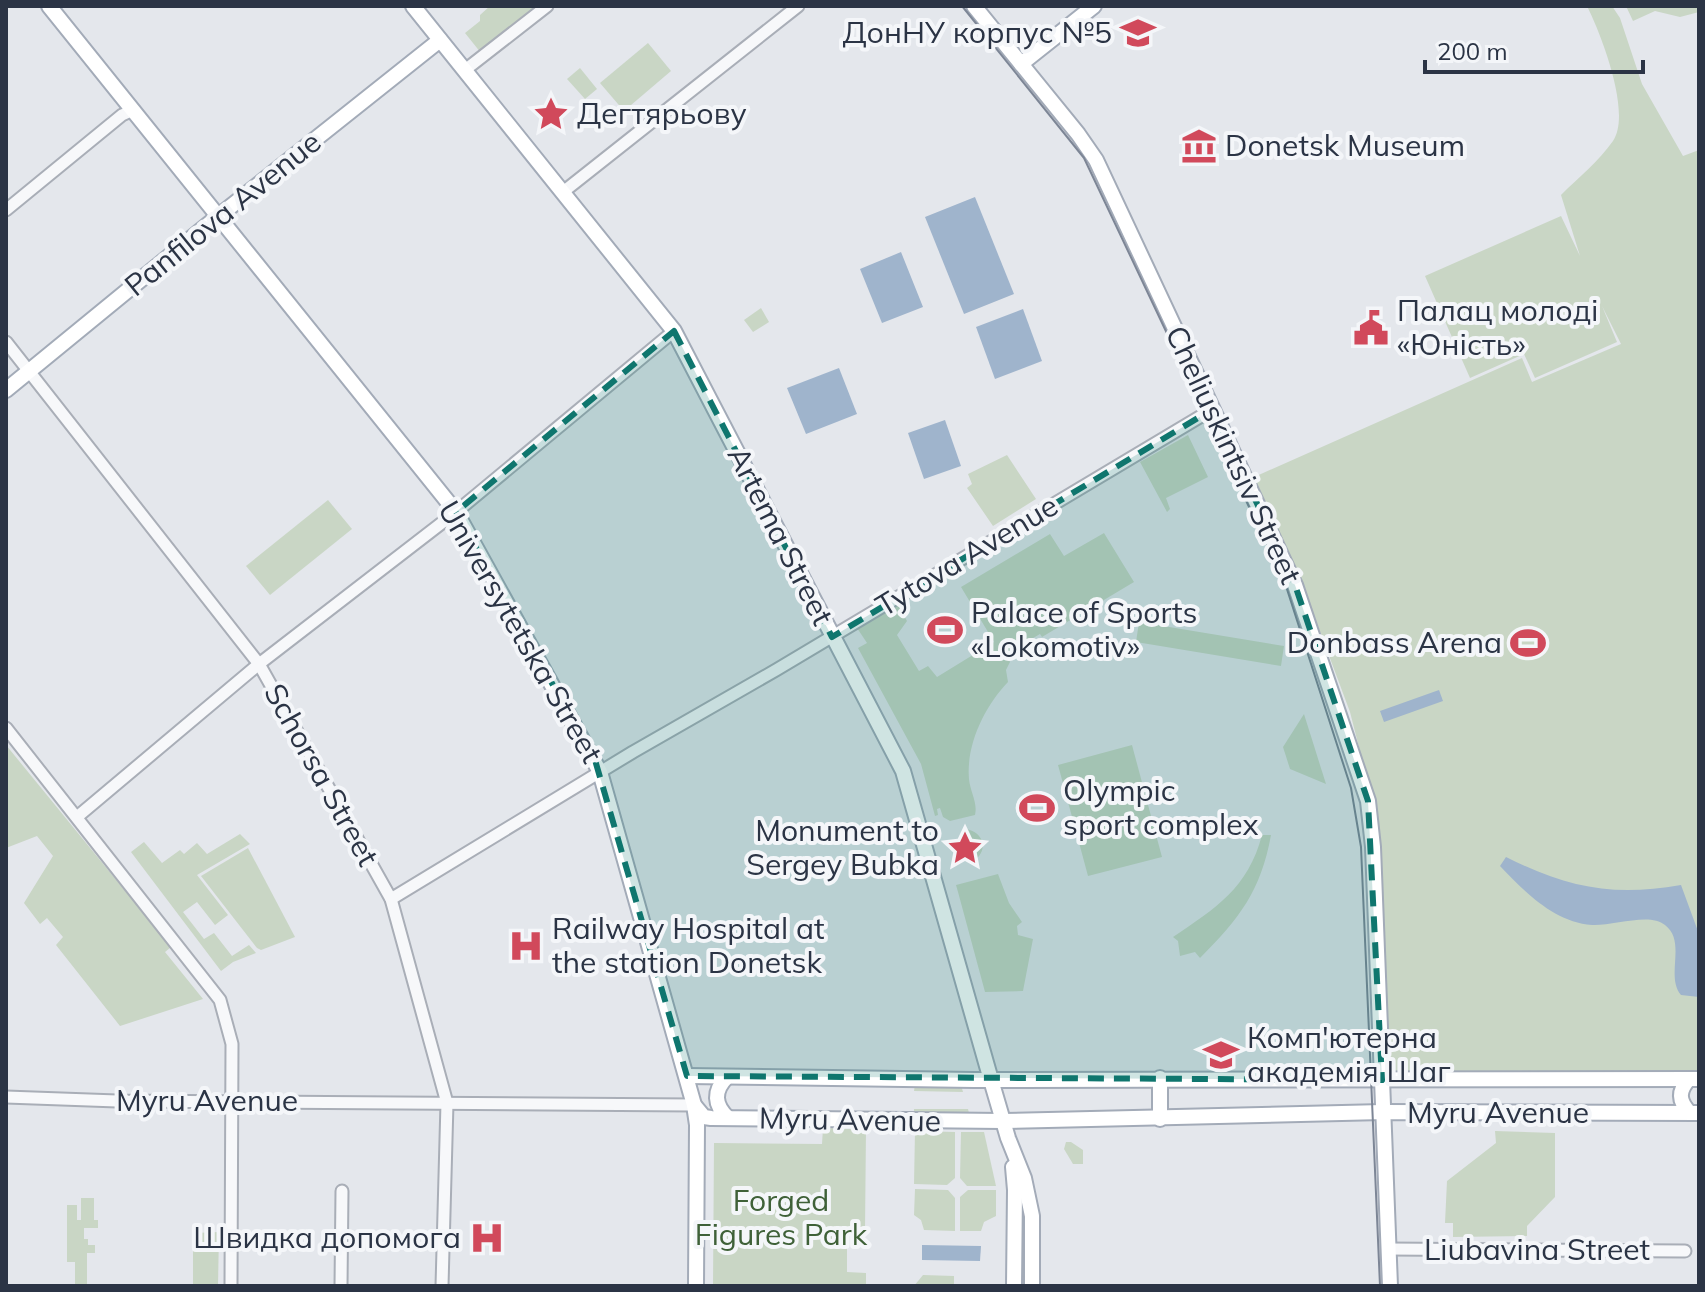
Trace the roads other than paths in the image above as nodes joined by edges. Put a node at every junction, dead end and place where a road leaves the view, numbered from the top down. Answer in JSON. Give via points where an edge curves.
{"nodes":[{"id":1,"x":49,"y":6,"type":"edge"},
{"id":2,"x":413,"y":6,"type":"edge"},
{"id":3,"x":547,"y":6,"type":"edge"},
{"id":4,"x":798,"y":6,"type":"edge"},
{"id":5,"x":974,"y":6,"type":"edge"},
{"id":6,"x":1094,"y":6,"type":"edge"},
{"id":7,"x":440,"y":40,"type":"junction"},
{"id":8,"x":1021,"y":64,"type":"junction"},
{"id":9,"x":465,"y":70,"type":"junction"},
{"id":10,"x":133,"y":110,"type":"junction"},
{"id":11,"x":563,"y":192,"type":"junction"},
{"id":12,"x":6,"y":210,"type":"edge"},
{"id":13,"x":220,"y":216,"type":"junction"},
{"id":14,"x":674,"y":331,"type":"junction"},
{"id":15,"x":6,"y":342,"type":"edge"},
{"id":16,"x":30,"y":371,"type":"junction"},
{"id":17,"x":6,"y":390,"type":"edge"},
{"id":18,"x":1213,"y":409,"type":"junction"},
{"id":19,"x":456,"y":512,"type":"junction"},
{"id":20,"x":832,"y":637,"type":"junction"},
{"id":21,"x":259,"y":664,"type":"junction"},
{"id":22,"x":6,"y":728,"type":"edge"},
{"id":23,"x":600,"y":772,"type":"junction"},
{"id":24,"x":77,"y":817,"type":"junction"},
{"id":25,"x":391,"y":899,"type":"junction"},
{"id":26,"x":687,"y":1076,"type":"junction"},
{"id":27,"x":727,"y":1077,"type":"junction"},
{"id":28,"x":1160,"y":1078,"type":"junction"},
{"id":29,"x":1694,"y":1079,"type":"edge"},
{"id":30,"x":991,"y":1080,"type":"junction"},
{"id":31,"x":1382,"y":1080,"type":"junction"},
{"id":32,"x":6,"y":1097,"type":"edge"},
{"id":33,"x":233,"y":1102,"type":"junction"},
{"id":34,"x":447,"y":1103,"type":"junction"},
{"id":35,"x":694,"y":1105,"type":"junction"},
{"id":36,"x":1383,"y":1112,"type":"junction"},
{"id":37,"x":1694,"y":1113,"type":"edge"},
{"id":38,"x":728,"y":1118,"type":"junction"},
{"id":39,"x":1160,"y":1119,"type":"junction"},
{"id":40,"x":1003,"y":1121,"type":"junction"},
{"id":41,"x":1008,"y":1138,"type":"junction"},
{"id":42,"x":342,"y":1191,"type":"dead end"},
{"id":43,"x":1014,"y":1241,"type":"junction"},
{"id":44,"x":1032,"y":1242,"type":"junction"},
{"id":45,"x":1388,"y":1249,"type":"junction"},
{"id":46,"x":1685,"y":1251,"type":"dead end"},
{"id":47,"x":231,"y":1286,"type":"edge"},
{"id":48,"x":341,"y":1286,"type":"edge"},
{"id":49,"x":442,"y":1286,"type":"edge"},
{"id":50,"x":696,"y":1286,"type":"edge"},
{"id":51,"x":1014,"y":1286,"type":"edge"},
{"id":52,"x":1032,"y":1286,"type":"edge"},
{"id":53,"x":1390,"y":1286,"type":"edge"}],
"edges":[{"from":1,"to":10,"type":"main road","name":"Universytetska Street"},
{"from":2,"to":7,"type":"main road","name":"Artema Street"},
{"from":3,"to":9,"type":"street"},
{"from":4,"to":11,"type":"street"},
{"from":5,"to":8,"type":"main road","name":"Cheliuskintsiv Street"},
{"from":6,"to":8,"type":"main road"},
{"from":7,"to":9,"type":"main road","name":"Artema Street"},
{"from":7,"to":13,"type":"main road","name":"Panfilova Avenue"},
{"from":8,"to":18,"type":"main road","name":"Cheliuskintsiv Street","via":[[1096,160]]},
{"from":9,"to":11,"type":"main road","name":"Artema Street"},
{"from":10,"to":12,"type":"street"},
{"from":10,"to":13,"type":"main road","name":"Universytetska Street"},
{"from":11,"to":14,"type":"main road","name":"Artema Street"},
{"from":13,"to":16,"type":"main road","name":"Panfilova Avenue"},
{"from":13,"to":19,"type":"main road","name":"Universytetska Street"},
{"from":14,"to":19,"type":"street"},
{"from":14,"to":20,"type":"main road","name":"Artema Street"},
{"from":15,"to":16,"type":"street","name":"Schorsa Street"},
{"from":16,"to":17,"type":"main road","name":"Panfilova Avenue"},
{"from":16,"to":21,"type":"street","name":"Schorsa Street"},
{"from":18,"to":20,"type":"street","name":"Tytova Avenue"},
{"from":18,"to":31,"type":"main road","name":"Cheliuskintsiv Street","via":[[1295,585],[1368,801]]},
{"from":19,"to":21,"type":"street"},
{"from":19,"to":23,"type":"main road","name":"Universytetska Street"},
{"from":20,"to":23,"type":"street","name":"Tytova Avenue"},
{"from":20,"to":30,"type":"main road","name":"Artema Street","via":[[908,781]]},
{"from":21,"to":24,"type":"street"},
{"from":21,"to":25,"type":"street","name":"Schorsa Street"},
{"from":22,"to":24,"type":"street"},
{"from":23,"to":25,"type":"street","name":"Tytova Avenue"},
{"from":23,"to":26,"type":"main road","name":"Universytetska Street"},
{"from":24,"to":33,"type":"street","via":[[220,1000],[232,1044]]},
{"from":25,"to":34,"type":"street","name":"Schorsa Street"},
{"from":26,"to":27,"type":"main road","name":"Myru Avenue"},
{"from":26,"to":35,"type":"main road","name":"Universytetska Street"},
{"from":27,"to":30,"type":"main road","name":"Myru Avenue"},
{"from":27,"to":38,"type":"main road","via":[[716,1102]]},
{"from":28,"to":30,"type":"main road","name":"Myru Avenue"},
{"from":28,"to":31,"type":"main road","name":"Myru Avenue"},
{"from":28,"to":39,"type":"main road"},
{"from":29,"to":31,"type":"main road","name":"Myru Avenue"},
{"from":29,"to":37,"type":"main road","via":[[1680,1090],[1682,1105]]},
{"from":30,"to":40,"type":"main road","name":"Artema Street"},
{"from":31,"to":36,"type":"main road","name":"Cheliuskintsiv Street"},
{"from":32,"to":33,"type":"street","name":"Myru Avenue"},
{"from":33,"to":34,"type":"street","name":"Myru Avenue"},
{"from":33,"to":47,"type":"street"},
{"from":34,"to":35,"type":"street","name":"Myru Avenue"},
{"from":34,"to":49,"type":"street","name":"Schorsa Street"},
{"from":35,"to":38,"type":"main road","name":"Myru Avenue","via":[[704,1117]]},
{"from":35,"to":50,"type":"main road","name":"Universytetska Street"},
{"from":36,"to":37,"type":"main road","name":"Myru Avenue"},
{"from":36,"to":39,"type":"main road","name":"Myru Avenue"},
{"from":36,"to":45,"type":"main road","name":"Cheliuskintsiv Street"},
{"from":38,"to":40,"type":"main road","name":"Myru Avenue"},
{"from":39,"to":40,"type":"main road","name":"Myru Avenue"},
{"from":40,"to":41,"type":"main road","name":"Artema Street"},
{"from":41,"to":43,"type":"main road","name":"Artema Street"},
{"from":41,"to":44,"type":"main road","name":"Artema Street","via":[[1027,1192]]},
{"from":42,"to":48,"type":"street"},
{"from":43,"to":44,"type":"main road","via":[[1025,1228]]},
{"from":43,"to":51,"type":"main road","name":"Artema Street"},
{"from":44,"to":52,"type":"main road","name":"Artema Street"},
{"from":45,"to":46,"type":"street","name":"Liubavina Street"},
{"from":45,"to":53,"type":"main road","name":"Cheliuskintsiv Street"}]}
